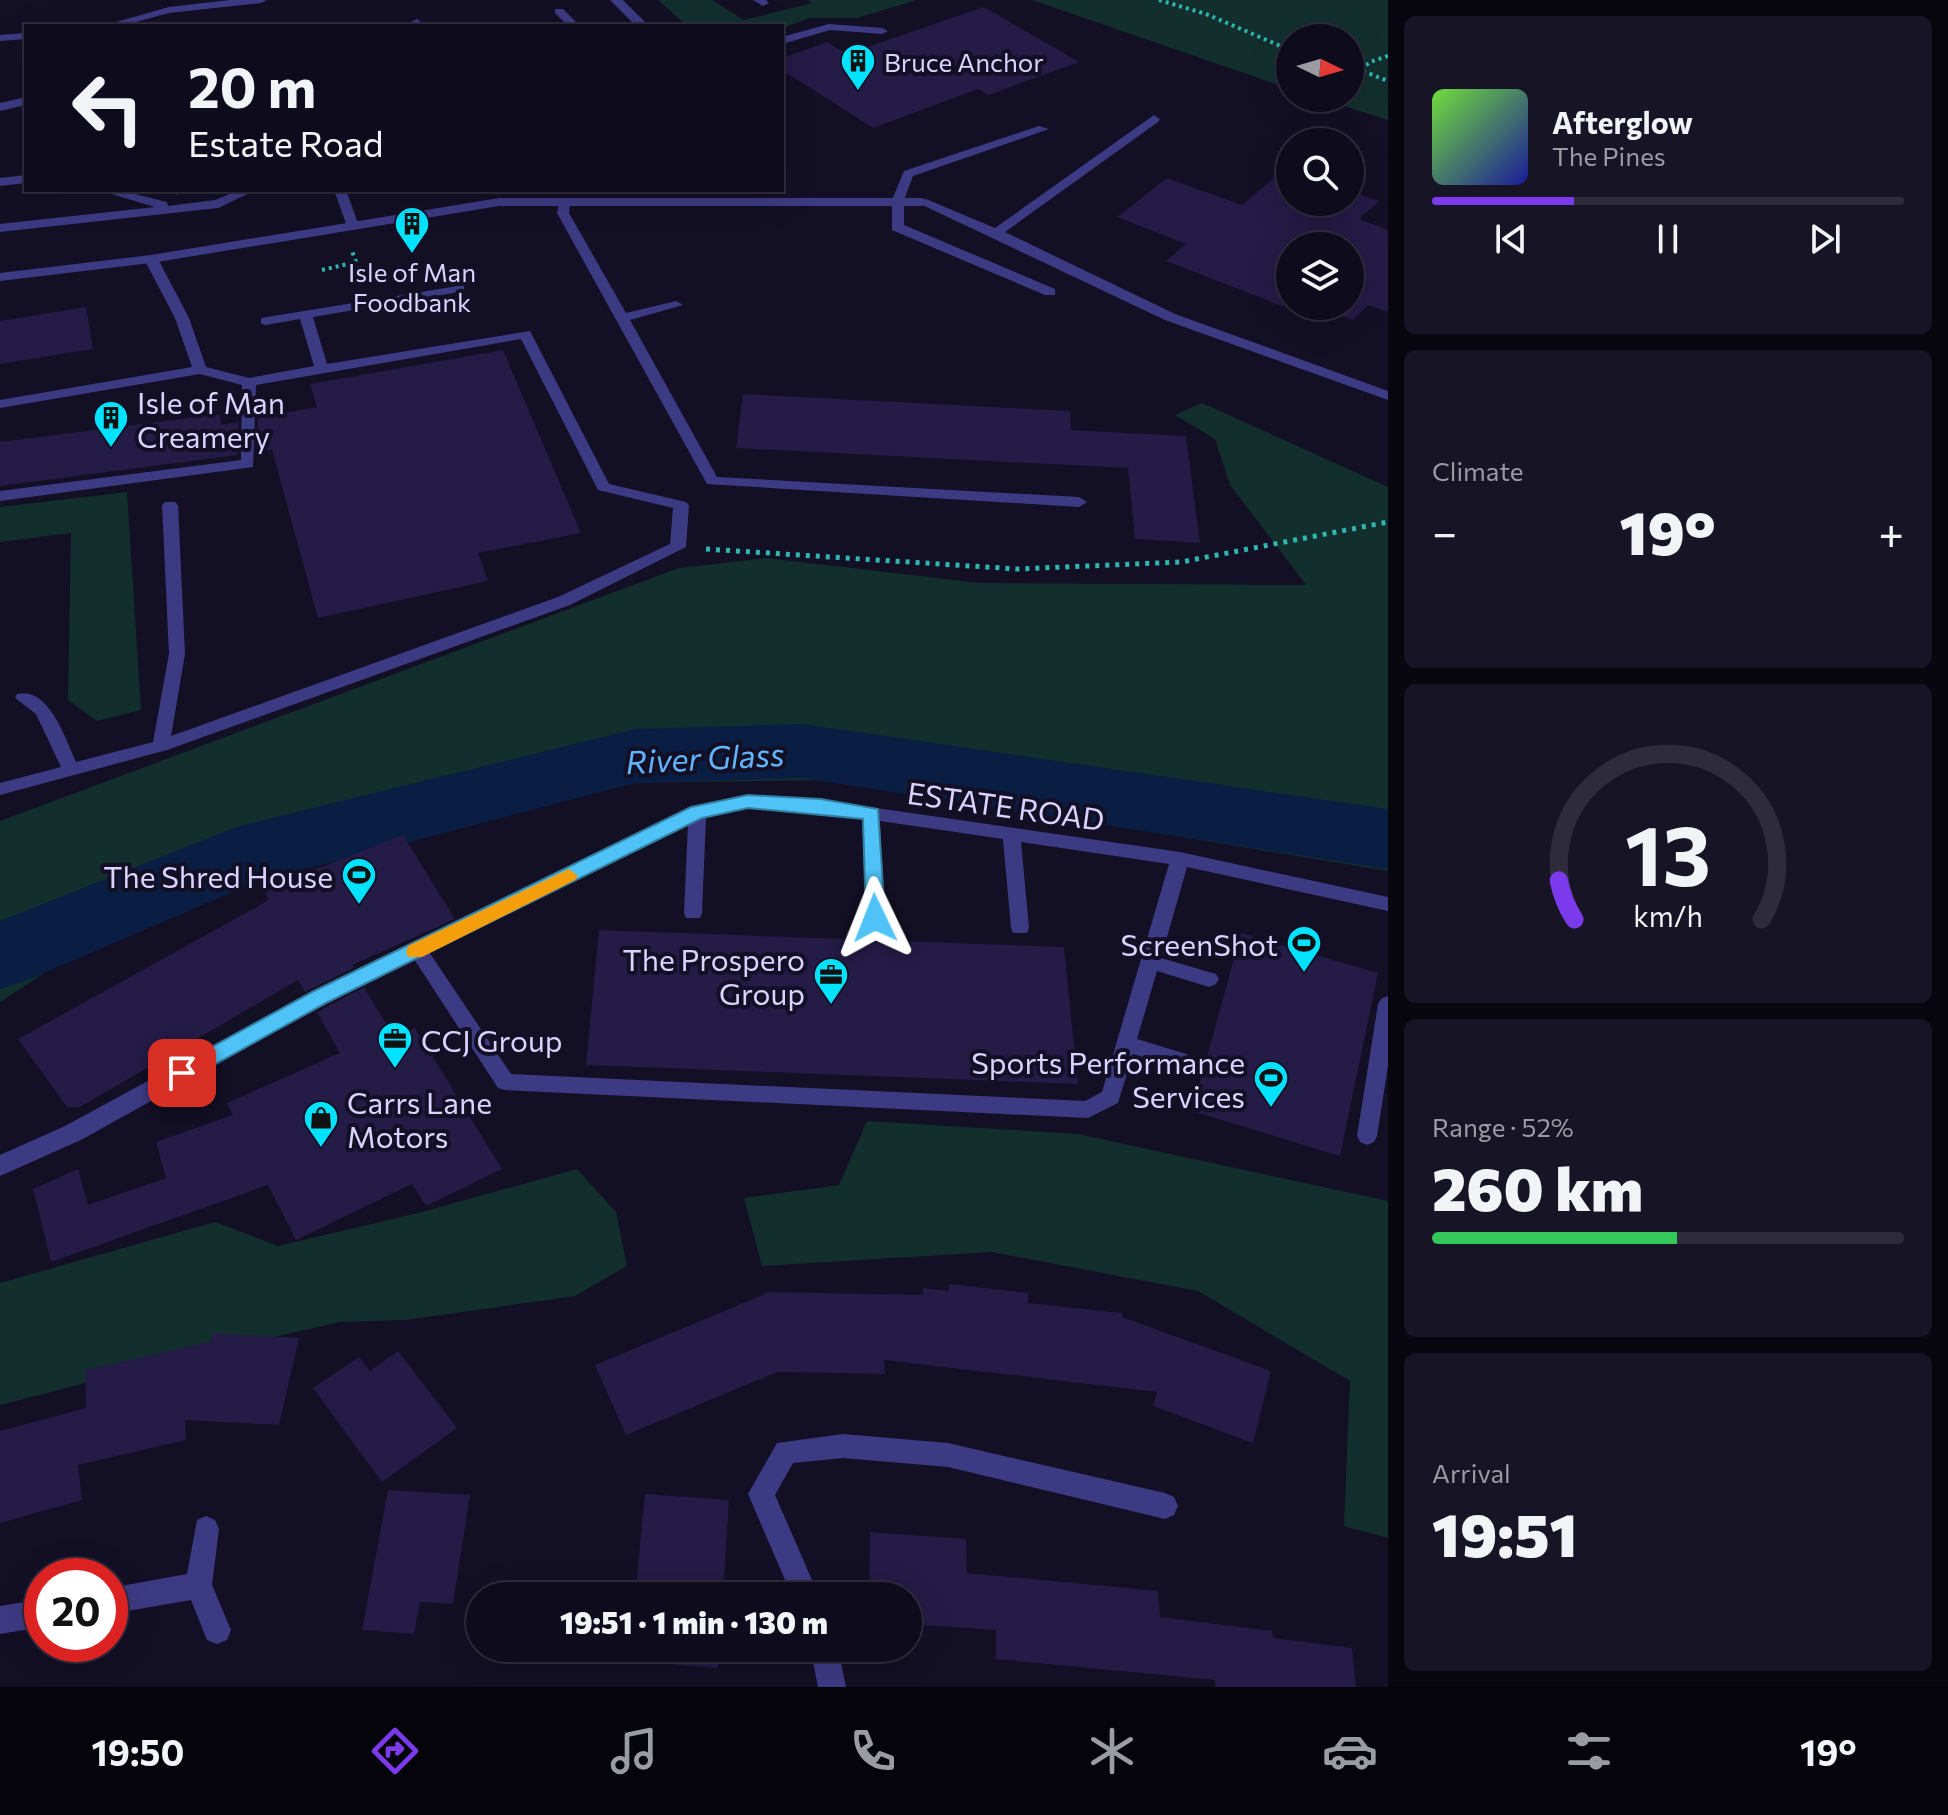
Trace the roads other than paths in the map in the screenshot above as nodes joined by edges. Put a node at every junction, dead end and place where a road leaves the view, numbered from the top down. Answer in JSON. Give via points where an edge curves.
{"nodes":[{"id":1,"x":261,"y":0,"type":"edge"},
{"id":2,"x":616,"y":0,"type":"edge"},
{"id":3,"x":559,"y":11,"type":"dead end"},
{"id":4,"x":116,"y":24,"type":"edge"},
{"id":5,"x":572,"y":24,"type":"edge"},
{"id":6,"x":637,"y":24,"type":"edge"},
{"id":7,"x":882,"y":31,"type":"dead end"},
{"id":8,"x":24,"y":36,"type":"edge"},
{"id":9,"x":0,"y":38,"type":"edge"},
{"id":10,"x":784,"y":40,"type":"edge"},
{"id":11,"x":24,"y":101,"type":"edge"},
{"id":12,"x":0,"y":107,"type":"edge"},
{"id":13,"x":1154,"y":119,"type":"dead end"},
{"id":14,"x":1043,"y":129,"type":"dead end"},
{"id":15,"x":24,"y":179,"type":"edge"},
{"id":16,"x":0,"y":182,"type":"edge"},
{"id":17,"x":112,"y":192,"type":"edge"},
{"id":18,"x":245,"y":192,"type":"edge"},
{"id":19,"x":341,"y":192,"type":"edge"},
{"id":20,"x":781,"y":195,"type":"edge"},
{"id":21,"x":898,"y":200,"type":"junction"},
{"id":22,"x":564,"y":202,"type":"junction"},
{"id":23,"x":922,"y":202,"type":"joint"},
{"id":24,"x":176,"y":208,"type":"junction"},
{"id":25,"x":353,"y":226,"type":"junction"},
{"id":26,"x":0,"y":228,"type":"edge"},
{"id":27,"x":996,"y":233,"type":"junction"},
{"id":28,"x":151,"y":259,"type":"junction"},
{"id":29,"x":0,"y":277,"type":"edge"},
{"id":30,"x":459,"y":288,"type":"dead end"},
{"id":31,"x":1050,"y":292,"type":"dead end"},
{"id":32,"x":676,"y":305,"type":"dead end"},
{"id":33,"x":305,"y":314,"type":"junction"},
{"id":34,"x":623,"y":318,"type":"junction"},
{"id":35,"x":266,"y":321,"type":"dead end"},
{"id":36,"x":200,"y":370,"type":"junction"},
{"id":37,"x":322,"y":370,"type":"junction"},
{"id":38,"x":249,"y":382,"type":"junction"},
{"id":39,"x":1388,"y":396,"type":"edge"},
{"id":40,"x":0,"y":404,"type":"edge"},
{"id":41,"x":0,"y":496,"type":"edge"},
{"id":42,"x":1079,"y":502,"type":"dead end"},
{"id":43,"x":170,"y":505,"type":"dead end"},
{"id":44,"x":23,"y":698,"type":"dead end"},
{"id":45,"x":161,"y":746,"type":"junction"},
{"id":46,"x":71,"y":770,"type":"junction"},
{"id":47,"x":0,"y":789,"type":"edge"},
{"id":48,"x":697,"y":812,"type":"junction"},
{"id":49,"x":871,"y":814,"type":"junction"},
{"id":50,"x":1011,"y":834,"type":"junction"},
{"id":51,"x":1180,"y":859,"type":"junction"},
{"id":52,"x":1388,"y":904,"type":"edge"},
{"id":53,"x":693,"y":913,"type":"dead end"},
{"id":54,"x":875,"y":918,"type":"dead end"},
{"id":55,"x":1020,"y":928,"type":"dead end"},
{"id":56,"x":418,"y":950,"type":"junction"},
{"id":57,"x":1150,"y":962,"type":"junction"},
{"id":58,"x":1209,"y":979,"type":"dead end"},
{"id":59,"x":319,"y":997,"type":"joint"},
{"id":60,"x":1388,"y":1004,"type":"edge"},
{"id":61,"x":1126,"y":1044,"type":"junction"},
{"id":62,"x":1189,"y":1063,"type":"dead end"},
{"id":63,"x":1367,"y":1136,"type":"dead end"},
{"id":64,"x":0,"y":1166,"type":"edge"},
{"id":65,"x":1165,"y":1506,"type":"dead end"},
{"id":66,"x":206,"y":1529,"type":"dead end"},
{"id":67,"x":800,"y":1582,"type":"edge"},
{"id":68,"x":199,"y":1585,"type":"junction"},
{"id":69,"x":128,"y":1598,"type":"edge"},
{"id":70,"x":24,"y":1616,"type":"edge"},
{"id":71,"x":0,"y":1620,"type":"edge"},
{"id":72,"x":217,"y":1630,"type":"dead end"},
{"id":73,"x":827,"y":1662,"type":"edge"},
{"id":74,"x":832,"y":1687,"type":"edge"}],
"edges":[{"from":1,"to":4,"type":"lane","via":[[169,10]]},
{"from":2,"to":6,"type":"street"},
{"from":3,"to":5,"type":"lane"},
{"from":7,"to":10,"type":"lane","via":[[829,27]]},
{"from":8,"to":9,"type":"lane"},
{"from":11,"to":12,"type":"lane"},
{"from":13,"to":27,"type":"lane"},
{"from":14,"to":21,"type":"lane","via":[[908,174]]},
{"from":15,"to":16,"type":"lane"},
{"from":17,"to":24,"type":"lane"},
{"from":18,"to":24,"type":"lane","via":[[218,204]]},
{"from":19,"to":25,"type":"lane"},
{"from":20,"to":21,"type":"street"},
{"from":20,"to":22,"type":"street"},
{"from":21,"to":23,"type":"street"},
{"from":21,"to":31,"type":"lane","via":[[897,227]]},
{"from":22,"to":25,"type":"street","via":[[499,202]]},
{"from":22,"to":34,"type":"lane","via":[[563,213]]},
{"from":23,"to":27,"type":"lane"},
{"from":24,"to":26,"type":"lane"},
{"from":25,"to":28,"type":"street"},
{"from":27,"to":39,"type":"lane","via":[[1170,317]]},
{"from":28,"to":29,"type":"street"},
{"from":28,"to":36,"type":"lane","via":[[182,318]]},
{"from":30,"to":33,"type":"lane"},
{"from":32,"to":34,"type":"lane"},
{"from":33,"to":35,"type":"lane"},
{"from":33,"to":37,"type":"lane"},
{"from":34,"to":42,"type":"lane","via":[[712,481]]},
{"from":36,"to":38,"type":"lane"},
{"from":36,"to":40,"type":"lane"},
{"from":37,"to":38,"type":"lane"},
{"from":37,"to":45,"type":"lane","via":[[525,334],[603,487],[681,505],[678,547],[564,601]]},
{"from":38,"to":41,"type":"lane","via":[[248,464]]},
{"from":43,"to":45,"type":"lane","via":[[177,654]]},
{"from":44,"to":46,"type":"lane","via":[[43,710]]},
{"from":45,"to":46,"type":"lane"},
{"from":46,"to":47,"type":"lane"},
{"from":48,"to":49,"type":"lane","name":"ESTATE ROAD","via":[[748,801]]},
{"from":48,"to":53,"type":"lane"},
{"from":48,"to":56,"type":"lane","name":"ESTATE ROAD"},
{"from":49,"to":50,"type":"lane","name":"ESTATE ROAD"},
{"from":49,"to":54,"type":"lane"},
{"from":50,"to":51,"type":"lane","name":"ESTATE ROAD"},
{"from":50,"to":55,"type":"lane"},
{"from":51,"to":52,"type":"lane","name":"ESTATE ROAD"},
{"from":51,"to":57,"type":"lane"},
{"from":56,"to":59,"type":"lane","name":"ESTATE ROAD"},
{"from":56,"to":61,"type":"lane","via":[[505,1082],[1088,1110],[1111,1097]]},
{"from":57,"to":58,"type":"lane"},
{"from":57,"to":61,"type":"lane"},
{"from":59,"to":64,"type":"street","via":[[73,1133]]},
{"from":60,"to":63,"type":"lane"},
{"from":61,"to":62,"type":"lane"},
{"from":65,"to":67,"type":"street","via":[[948,1455],[843,1446],[786,1452],[761,1494]]},
{"from":66,"to":68,"type":"street"},
{"from":68,"to":69,"type":"street"},
{"from":68,"to":72,"type":"street"},
{"from":70,"to":71,"type":"street"},
{"from":73,"to":74,"type":"street"}]}
